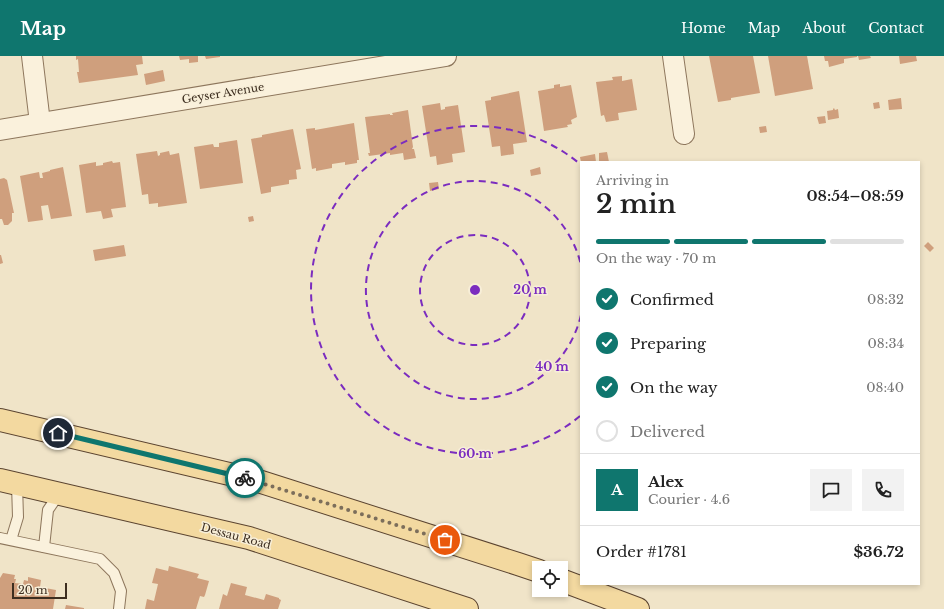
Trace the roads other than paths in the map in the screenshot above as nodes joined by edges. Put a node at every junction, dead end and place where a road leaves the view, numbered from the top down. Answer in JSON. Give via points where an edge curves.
{"nodes":[{"id":1,"x":32,"y":56,"type":"edge"},
{"id":2,"x":446,"y":56,"type":"edge"},
{"id":3,"x":673,"y":56,"type":"edge"},
{"id":4,"x":40,"y":123,"type":"junction"},
{"id":5,"x":0,"y":130,"type":"edge"},
{"id":6,"x":684,"y":134,"type":"dead end"},
{"id":7,"x":0,"y":420,"type":"edge"},
{"id":8,"x":8,"y":482,"type":"edge"},
{"id":9,"x":59,"y":494,"type":"junction"},
{"id":10,"x":0,"y":538,"type":"edge"},
{"id":11,"x":12,"y":540,"type":"junction"},
{"id":12,"x":44,"y":547,"type":"junction"},
{"id":13,"x":532,"y":569,"type":"edge"},
{"id":14,"x":568,"y":583,"type":"edge"},
{"id":15,"x":454,"y":607,"type":"edge"},
{"id":16,"x":119,"y":609,"type":"edge"},
{"id":17,"x":638,"y":609,"type":"edge"}],
"edges":[{"from":1,"to":4,"type":"street"},
{"from":2,"to":4,"type":"street","name":"Geyser Avenue"},
{"from":3,"to":6,"type":"street"},
{"from":4,"to":5,"type":"street","name":"Geyser Avenue"},
{"from":7,"to":13,"type":"main road","via":[[255,480]]},
{"from":8,"to":9,"type":"main road","name":"Dessau Road"},
{"from":8,"to":11,"type":"lane","via":[[18,517]]},
{"from":9,"to":12,"type":"lane","via":[[48,510]]},
{"from":9,"to":15,"type":"main road","name":"Dessau Road","via":[[250,538]]},
{"from":10,"to":11,"type":"lane"},
{"from":11,"to":12,"type":"lane"},
{"from":12,"to":16,"type":"lane","via":[[100,559],[114,573],[121,591]]},
{"from":14,"to":17,"type":"main road"}]}
